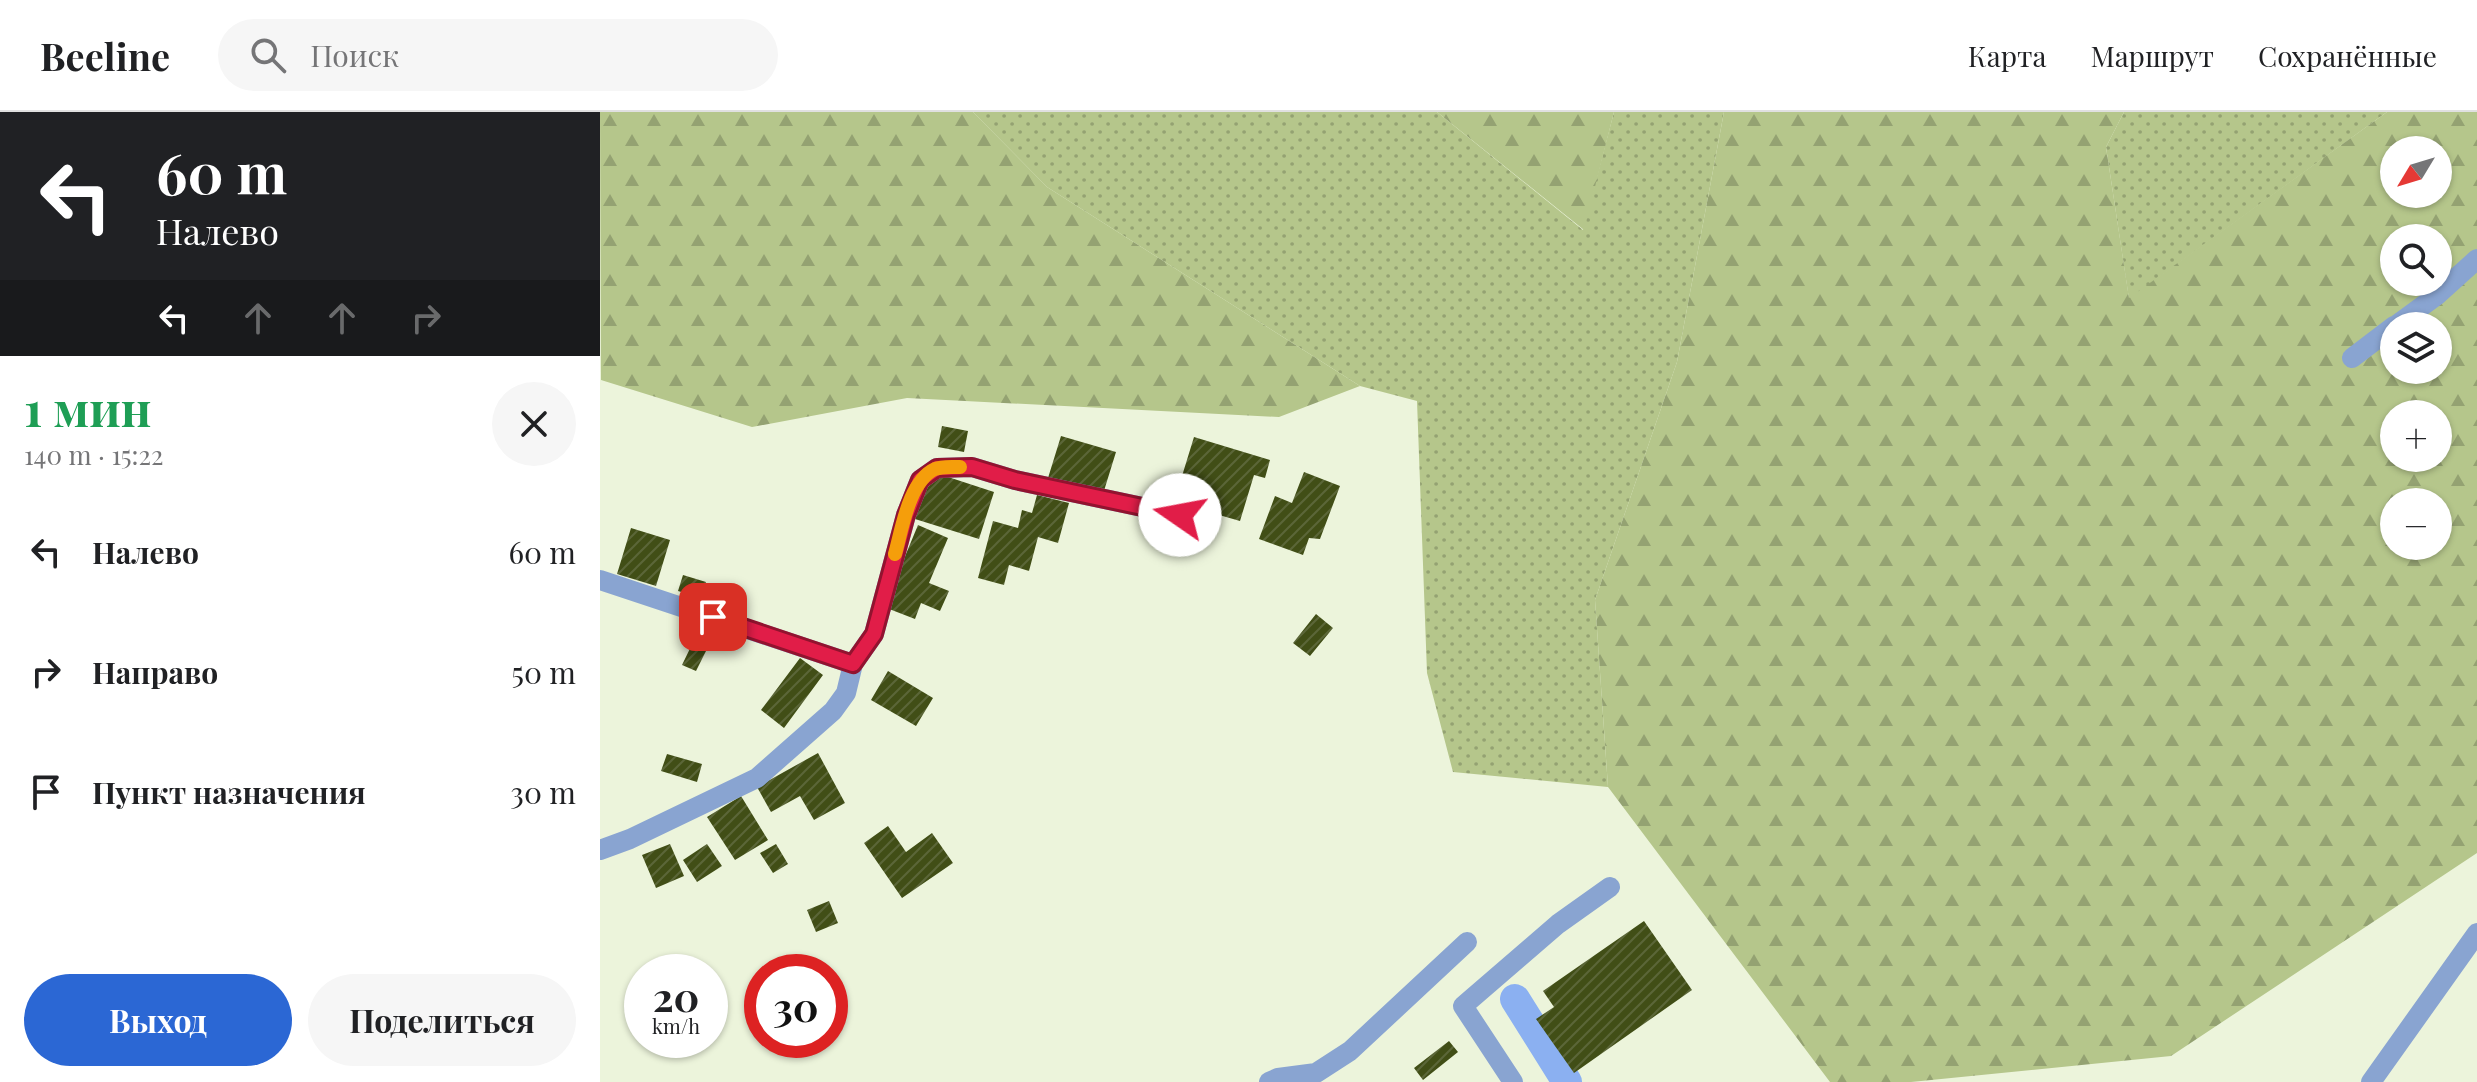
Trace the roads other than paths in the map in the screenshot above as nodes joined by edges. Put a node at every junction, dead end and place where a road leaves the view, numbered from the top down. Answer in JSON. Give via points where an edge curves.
{"nodes":[{"id":1,"x":2477,"y":259,"type":"edge"},
{"id":2,"x":2414,"y":312,"type":"edge"},
{"id":3,"x":2380,"y":337,"type":"edge"},
{"id":4,"x":2352,"y":358,"type":"dead end"},
{"id":5,"x":1180,"y":515,"type":"dead end"},
{"id":6,"x":600,"y":580,"type":"edge"},
{"id":7,"x":853,"y":664,"type":"junction"},
{"id":8,"x":600,"y":850,"type":"edge"},
{"id":9,"x":1610,"y":887,"type":"dead end"},
{"id":10,"x":2477,"y":933,"type":"edge"},
{"id":11,"x":1467,"y":942,"type":"dead end"},
{"id":12,"x":1269,"y":1082,"type":"edge"},
{"id":13,"x":1513,"y":1082,"type":"edge"},
{"id":14,"x":2371,"y":1082,"type":"edge"}],
"edges":[{"from":1,"to":2,"type":"street"},
{"from":3,"to":4,"type":"street"},
{"from":5,"to":7,"type":"street","via":[[972,467],[937,468],[920,480],[874,634]]},
{"from":6,"to":7,"type":"street"},
{"from":7,"to":8,"type":"street","via":[[846,693],[833,711],[757,778]]},
{"from":9,"to":13,"type":"street","via":[[1463,1006]]},
{"from":10,"to":14,"type":"street"},
{"from":11,"to":12,"type":"street","via":[[1350,1051],[1316,1073]]}]}
